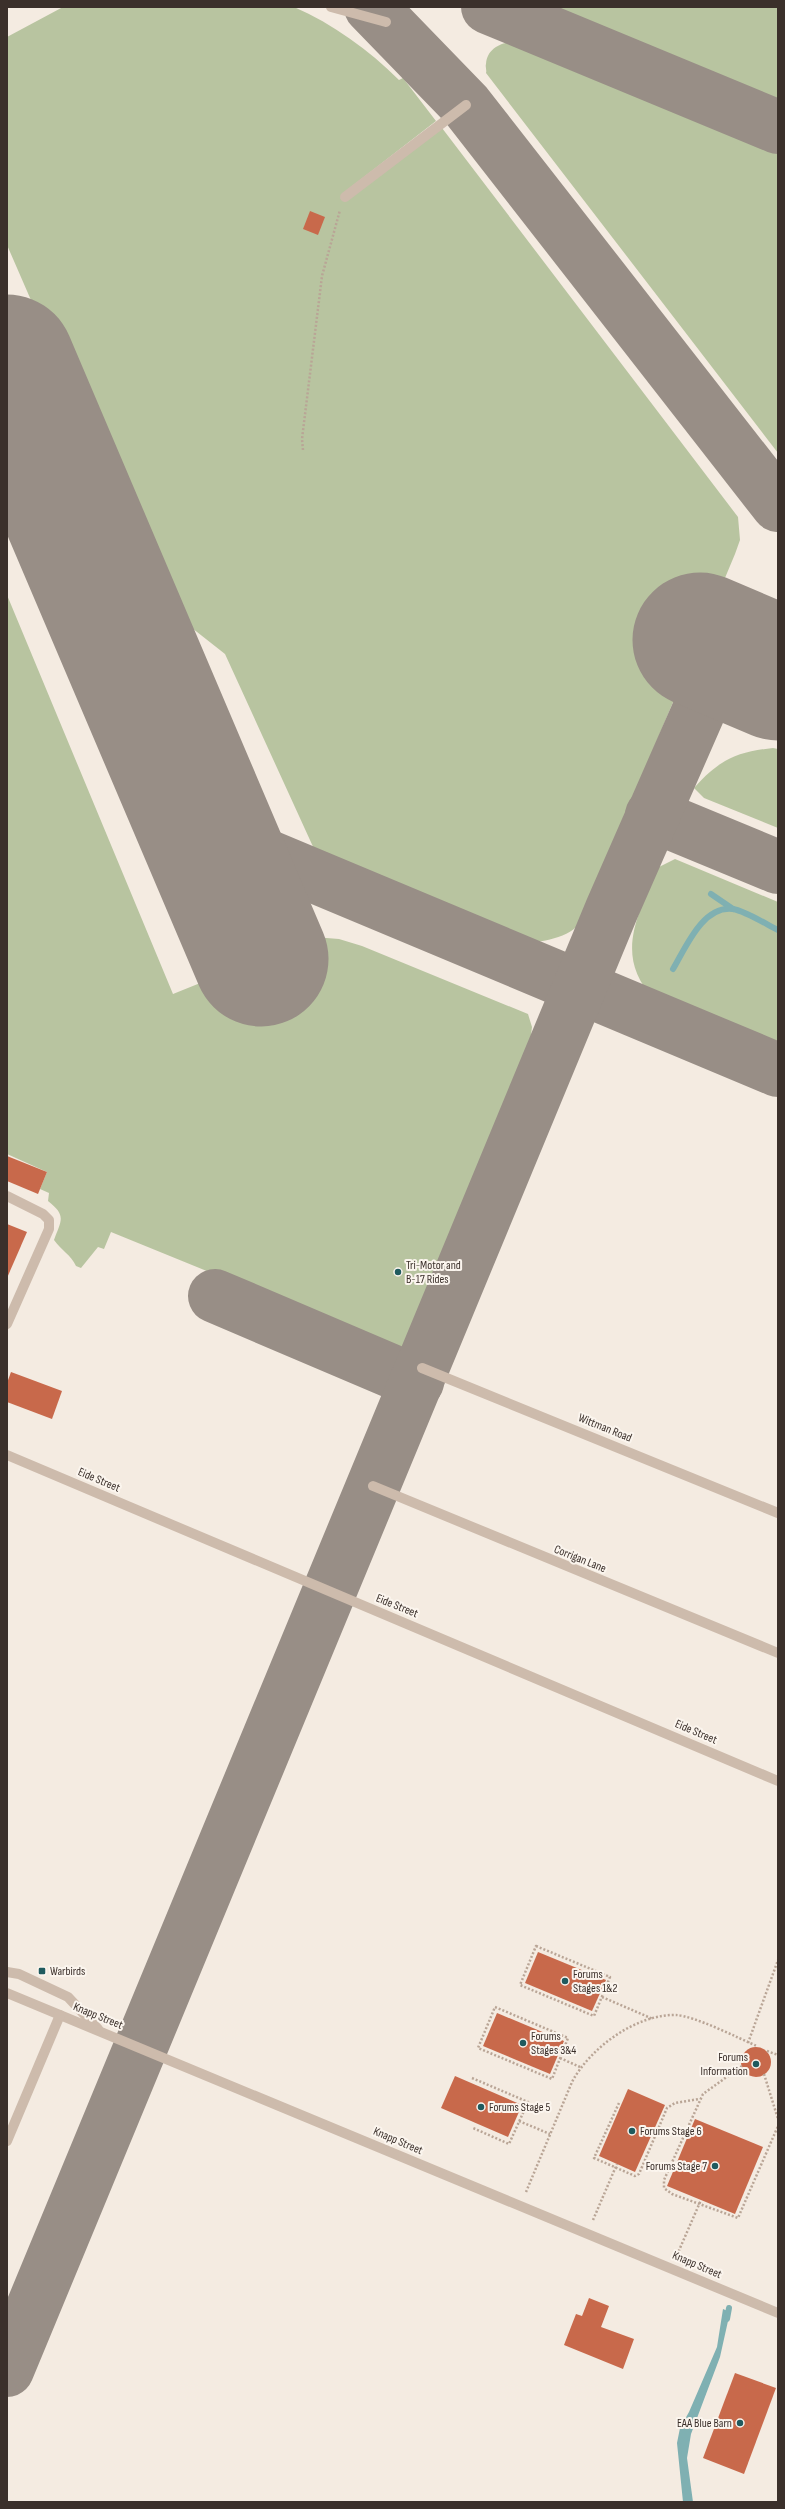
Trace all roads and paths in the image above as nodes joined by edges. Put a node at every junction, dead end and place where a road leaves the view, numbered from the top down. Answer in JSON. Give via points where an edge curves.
{"nodes":[{"id":1,"x":331,"y":7,"type":"edge"},
{"id":2,"x":386,"y":22,"type":"dead end"},
{"id":3,"x":466,"y":105,"type":"dead end"},
{"id":4,"x":345,"y":197,"type":"joint"},
{"id":5,"x":304,"y":450,"type":"dead end"},
{"id":6,"x":7,"y":1196,"type":"edge"},
{"id":7,"x":7,"y":1324,"type":"edge"},
{"id":8,"x":422,"y":1368,"type":"dead end"},
{"id":9,"x":7,"y":1455,"type":"edge"},
{"id":10,"x":373,"y":1486,"type":"dead end"},
{"id":11,"x":778,"y":1513,"type":"edge"},
{"id":12,"x":778,"y":1653,"type":"edge"},
{"id":13,"x":778,"y":1780,"type":"edge"},
{"id":14,"x":778,"y":1960,"type":"edge"},
{"id":15,"x":7,"y":1972,"type":"edge"},
{"id":16,"x":7,"y":1993,"type":"edge"},
{"id":17,"x":602,"y":1997,"type":"junction"},
{"id":18,"x":60,"y":2015,"type":"junction"},
{"id":19,"x":654,"y":2019,"type":"junction"},
{"id":20,"x":99,"y":2031,"type":"junction"},
{"id":21,"x":748,"y":2043,"type":"junction"},
{"id":22,"x":756,"y":2046,"type":"dead end"},
{"id":23,"x":767,"y":2051,"type":"dead end"},
{"id":24,"x":778,"y":2055,"type":"edge"},
{"id":25,"x":560,"y":2058,"type":"junction"},
{"id":26,"x":742,"y":2066,"type":"dead end"},
{"id":27,"x":580,"y":2067,"type":"junction"},
{"id":28,"x":764,"y":2074,"type":"dead end"},
{"id":29,"x":472,"y":2078,"type":"dead end"},
{"id":30,"x":700,"y":2098,"type":"junction"},
{"id":31,"x":619,"y":2103,"type":"dead end"},
{"id":32,"x":778,"y":2119,"type":"edge"},
{"id":33,"x":519,"y":2121,"type":"junction"},
{"id":34,"x":778,"y":2126,"type":"edge"},
{"id":35,"x":473,"y":2128,"type":"dead end"},
{"id":36,"x":550,"y":2135,"type":"junction"},
{"id":37,"x":7,"y":2141,"type":"edge"},
{"id":38,"x":617,"y":2164,"type":"dead end"},
{"id":39,"x":615,"y":2168,"type":"junction"},
{"id":40,"x":701,"y":2200,"type":"dead end"},
{"id":41,"x":699,"y":2204,"type":"junction"},
{"id":42,"x":520,"y":2206,"type":"junction"},
{"id":43,"x":587,"y":2233,"type":"junction"},
{"id":44,"x":671,"y":2268,"type":"junction"},
{"id":45,"x":778,"y":2313,"type":"edge"}],
"edges":[{"from":1,"to":2,"type":"lane"},
{"from":3,"to":4,"type":"lane"},
{"from":4,"to":5,"type":"path","via":[[322,276],[302,439]]},
{"from":6,"to":7,"type":"lane","via":[[46,1217],[49,1230]]},
{"from":8,"to":11,"type":"lane","name":"Wittman Road"},
{"from":9,"to":13,"type":"lane","name":"Eide Street"},
{"from":10,"to":12,"type":"lane","name":"Corrigan Lane"},
{"from":14,"to":21,"type":"path"},
{"from":15,"to":20,"type":"lane","via":[[19,1974],[68,1997]]},
{"from":16,"to":18,"type":"lane","name":"Knapp Street"},
{"from":17,"to":17,"type":"path","via":[[610,1976],[536,1946],[520,1986],[594,2016]]},
{"from":17,"to":19,"type":"path"},
{"from":18,"to":20,"type":"lane","name":"Knapp Street"},
{"from":18,"to":37,"type":"lane"},
{"from":19,"to":21,"type":"path","via":[[677,2015]]},
{"from":19,"to":27,"type":"path","via":[[608,2041]]},
{"from":20,"to":42,"type":"lane","name":"Knapp Street"},
{"from":21,"to":22,"type":"path"},
{"from":23,"to":24,"type":"path"},
{"from":25,"to":25,"type":"path","via":[[552,2079],[478,2048],[495,2008],[568,2038]]},
{"from":25,"to":27,"type":"path"},
{"from":26,"to":30,"type":"path"},
{"from":27,"to":36,"type":"path"},
{"from":28,"to":32,"type":"path"},
{"from":29,"to":33,"type":"path","via":[[528,2102]]},
{"from":30,"to":39,"type":"path","via":[[675,2103],[667,2108],[639,2174],[635,2176]]},
{"from":30,"to":41,"type":"path","via":[[664,2180],[664,2188]]},
{"from":31,"to":39,"type":"path","via":[[594,2158]]},
{"from":33,"to":35,"type":"path","via":[[509,2144]]},
{"from":33,"to":36,"type":"path"},
{"from":34,"to":41,"type":"path","via":[[738,2218]]},
{"from":36,"to":42,"type":"path"},
{"from":38,"to":39,"type":"path"},
{"from":39,"to":43,"type":"path"},
{"from":40,"to":41,"type":"path"},
{"from":41,"to":44,"type":"path"},
{"from":42,"to":43,"type":"lane","name":"Knapp Street"},
{"from":43,"to":44,"type":"lane","name":"Knapp Street"},
{"from":44,"to":45,"type":"lane","name":"Knapp Street"}]}
